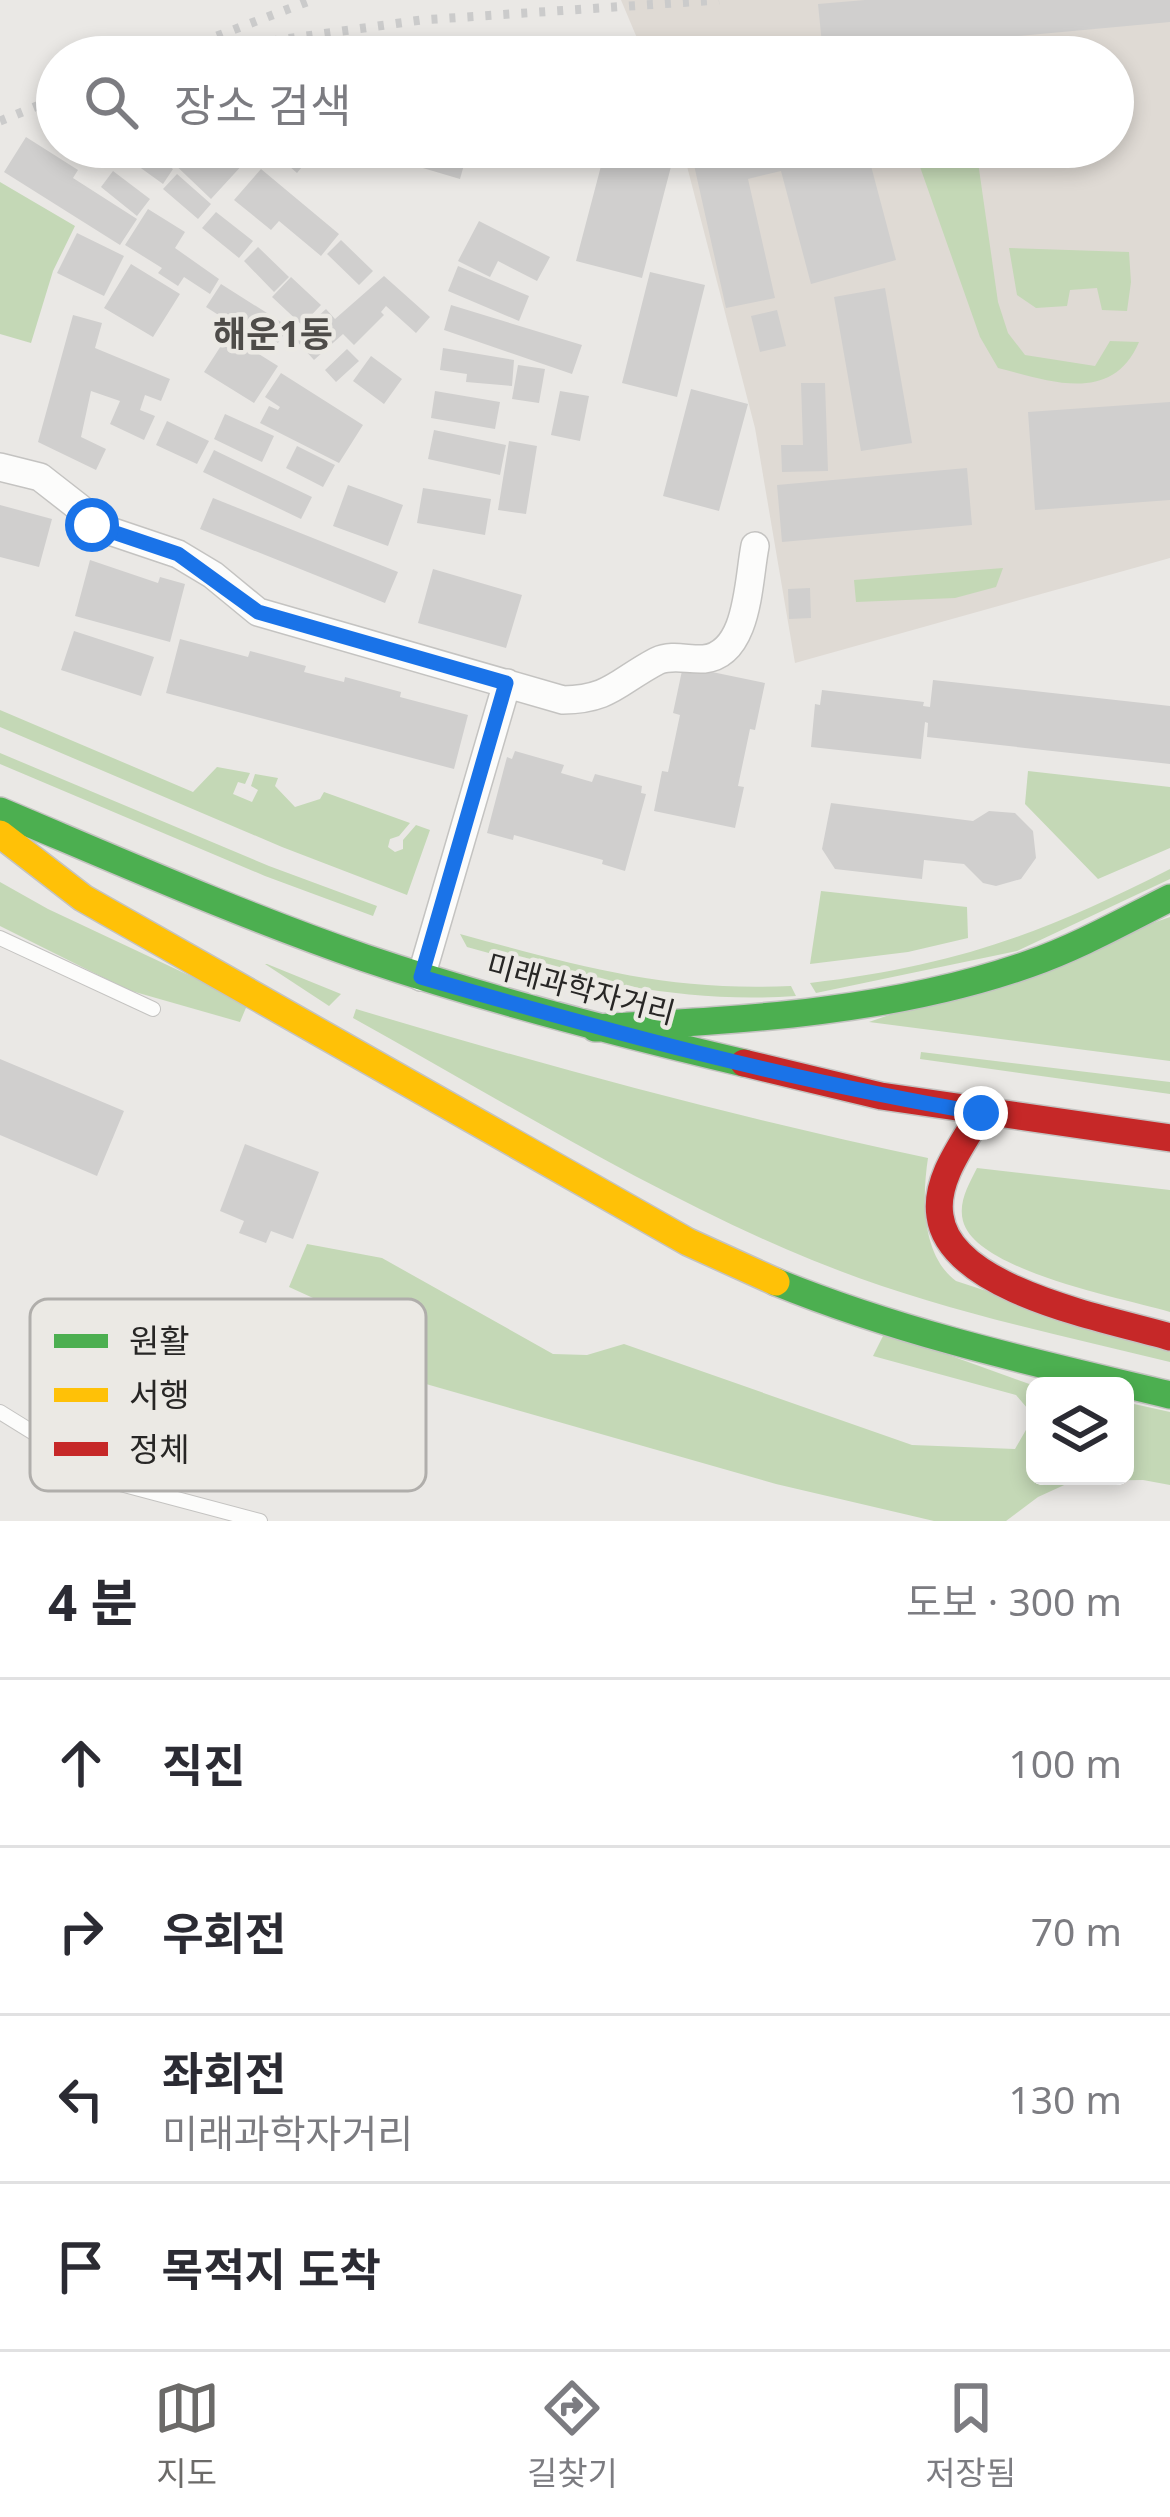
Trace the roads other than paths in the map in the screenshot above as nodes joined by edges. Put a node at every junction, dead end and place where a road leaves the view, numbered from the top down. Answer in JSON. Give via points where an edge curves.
{"nodes":[{"id":1,"x":0,"y":467,"type":"edge"},
{"id":2,"x":755,"y":546,"type":"dead end"},
{"id":3,"x":506,"y":683,"type":"junction"},
{"id":4,"x":0,"y":811,"type":"edge"},
{"id":5,"x":0,"y":834,"type":"edge"},
{"id":6,"x":1170,"y":898,"type":"edge"},
{"id":7,"x":0,"y":938,"type":"edge"},
{"id":8,"x":421,"y":977,"type":"junction"},
{"id":9,"x":153,"y":1009,"type":"dead end"},
{"id":10,"x":596,"y":1028,"type":"junction"},
{"id":11,"x":981,"y":1113,"type":"junction"},
{"id":12,"x":1170,"y":1138,"type":"edge"},
{"id":13,"x":1170,"y":1336,"type":"edge"},
{"id":14,"x":1170,"y":1395,"type":"edge"},
{"id":15,"x":146,"y":1491,"type":"edge"},
{"id":16,"x":260,"y":1521,"type":"edge"}],
"edges":[{"from":1,"to":3,"type":"street","via":[[40,477],[92,525],[178,554],[258,612]]},
{"from":2,"to":3,"type":"street","via":[[738,632],[724,653],[664,657],[596,699],[563,700]]},
{"from":3,"to":8,"type":"street"},
{"from":4,"to":8,"type":"main road","name":"미래과학자거리"},
{"from":5,"to":14,"type":"main road","via":[[82,898],[688,1242],[854,1314]]},
{"from":6,"to":10,"type":"main road","via":[[1016,969],[943,991],[730,1021]]},
{"from":7,"to":9,"type":"lane"},
{"from":8,"to":10,"type":"main road","name":"미래과학자거리"},
{"from":10,"to":11,"type":"main road","name":"미래과학자거리"},
{"from":11,"to":12,"type":"main road","name":"미래과학자거리"},
{"from":11,"to":13,"type":"main road","via":[[941,1192],[947,1245],[999,1282]]},
{"from":15,"to":16,"type":"lane"}]}
